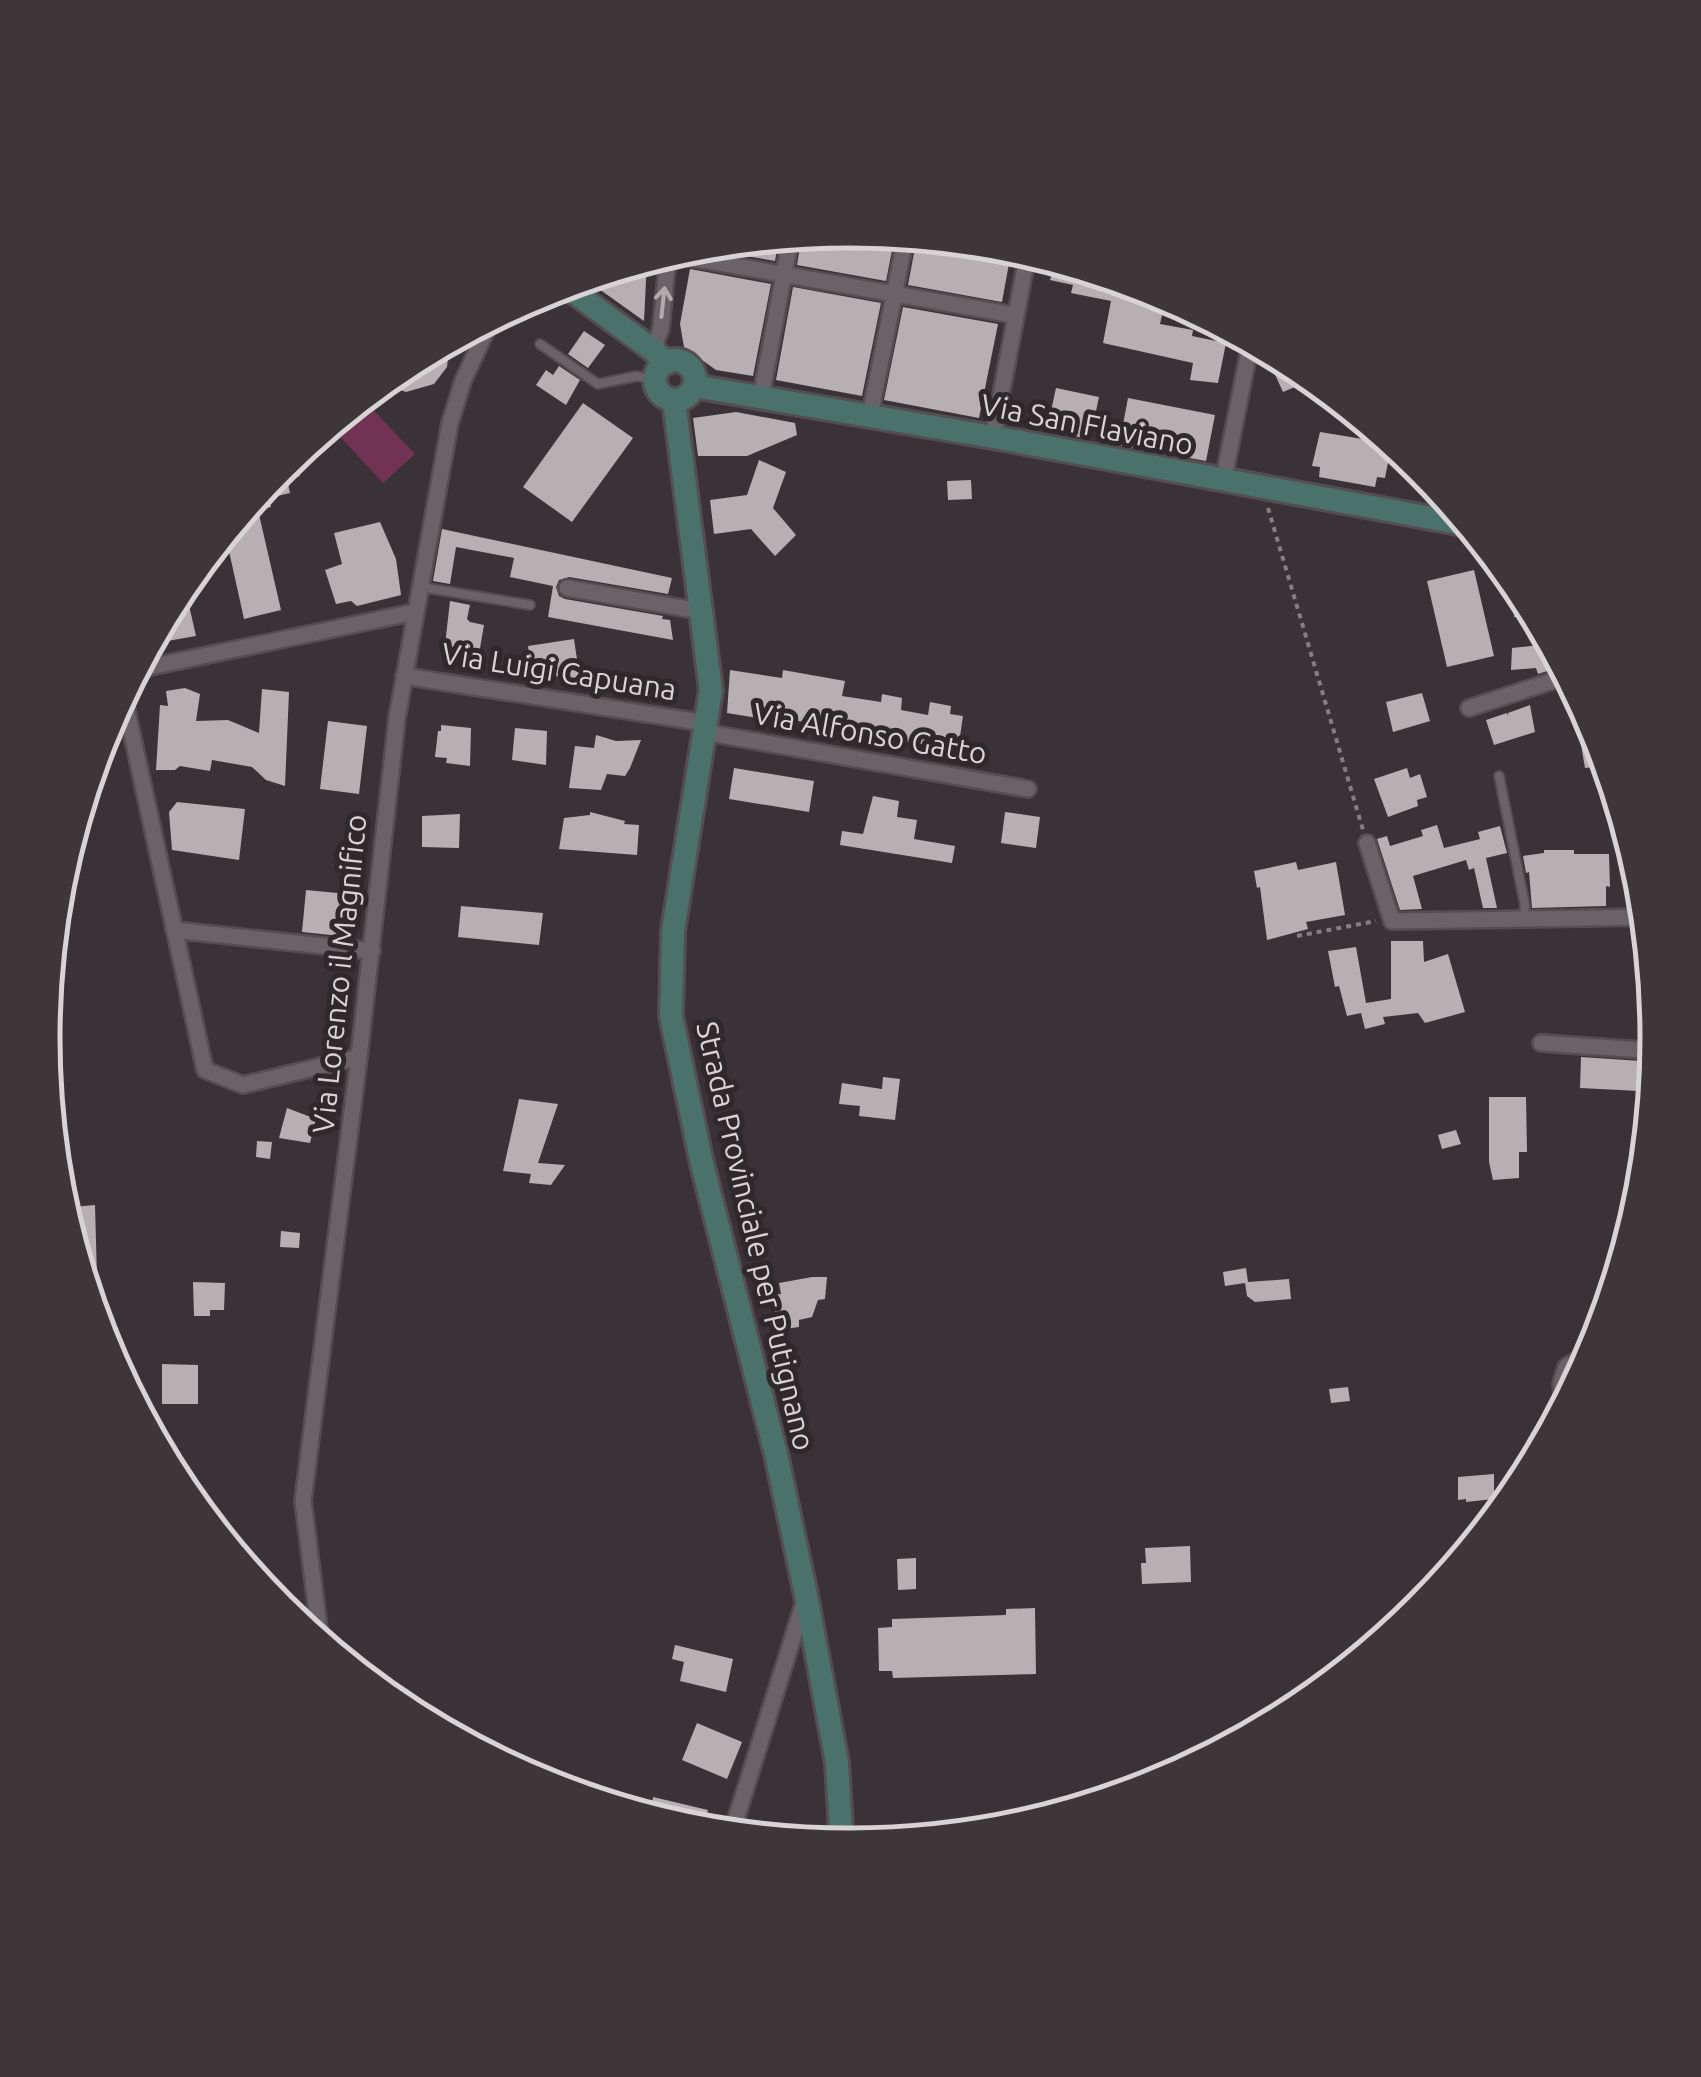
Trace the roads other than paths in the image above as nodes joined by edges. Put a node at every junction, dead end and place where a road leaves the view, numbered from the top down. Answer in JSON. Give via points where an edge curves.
{"nodes":[{"id":1,"x":903,"y":250,"type":"edge"},
{"id":2,"x":788,"y":251,"type":"edge"},
{"id":3,"x":707,"y":261,"type":"edge"},
{"id":4,"x":1025,"y":268,"type":"edge"},
{"id":5,"x":666,"y":270,"type":"edge"},
{"id":6,"x":783,"y":275,"type":"junction"},
{"id":7,"x":894,"y":295,"type":"junction"},
{"id":8,"x":578,"y":297,"type":"edge"},
{"id":9,"x":1014,"y":315,"type":"junction"},
{"id":10,"x":483,"y":340,"type":"edge"},
{"id":11,"x":540,"y":344,"type":"dead end"},
{"id":12,"x":1248,"y":355,"type":"edge"},
{"id":13,"x":658,"y":364,"type":"junction"},
{"id":14,"x":684,"y":393,"type":"junction"},
{"id":15,"x":760,"y":397,"type":"junction"},
{"id":16,"x":870,"y":415,"type":"junction"},
{"id":17,"x":993,"y":437,"type":"junction"},
{"id":18,"x":1223,"y":482,"type":"junction"},
{"id":19,"x":1449,"y":521,"type":"edge"},
{"id":20,"x":420,"y":586,"type":"junction"},
{"id":21,"x":568,"y":588,"type":"dead end"},
{"id":22,"x":530,"y":606,"type":"dead end"},
{"id":23,"x":700,"y":611,"type":"junction"},
{"id":24,"x":415,"y":612,"type":"junction"},
{"id":25,"x":154,"y":666,"type":"edge"},
{"id":26,"x":404,"y":676,"type":"junction"},
{"id":27,"x":1554,"y":680,"type":"edge"},
{"id":28,"x":1469,"y":708,"type":"dead end"},
{"id":29,"x":128,"y":718,"type":"edge"},
{"id":30,"x":704,"y":728,"type":"junction"},
{"id":31,"x":1499,"y":776,"type":"dead end"},
{"id":32,"x":1028,"y":789,"type":"dead end"},
{"id":33,"x":1367,"y":842,"type":"road end"},
{"id":34,"x":1631,"y":917,"type":"edge"},
{"id":35,"x":1523,"y":918,"type":"junction"},
{"id":36,"x":174,"y":930,"type":"junction"},
{"id":37,"x":372,"y":951,"type":"junction"},
{"id":38,"x":1541,"y":1044,"type":"dead end"},
{"id":39,"x":1641,"y":1049,"type":"edge"},
{"id":40,"x":359,"y":1057,"type":"junction"},
{"id":41,"x":806,"y":1595,"type":"junction"},
{"id":42,"x":318,"y":1623,"type":"edge"},
{"id":43,"x":736,"y":1820,"type":"edge"},
{"id":44,"x":841,"y":1829,"type":"edge"}],
"edges":[{"from":1,"to":7,"type":"street"},
{"from":2,"to":6,"type":"street"},
{"from":3,"to":6,"type":"street"},
{"from":4,"to":9,"type":"street"},
{"from":13,"to":5,"type":"street","one_way":true},
{"from":6,"to":7,"type":"street"},
{"from":6,"to":15,"type":"street"},
{"from":7,"to":9,"type":"street"},
{"from":7,"to":16,"type":"street"},
{"from":8,"to":13,"type":"street"},
{"from":9,"to":17,"type":"street"},
{"from":10,"to":20,"type":"street","name":"Via Lorenzo il Magnifico","via":[[450,423]]},
{"from":11,"to":13,"type":"lane","via":[[598,384]]},
{"from":12,"to":18,"type":"street"},
{"from":13,"to":14,"type":"street","via":[[660,394]]},
{"from":13,"to":14,"type":"street","via":[[676,360],[690,367],[694,376]]},
{"from":14,"to":15,"type":"street","name":"Via San Flaviano"},
{"from":14,"to":23,"type":"street","name":"Strada Provinciale per Putignano"},
{"from":15,"to":16,"type":"street","name":"Via San Flaviano"},
{"from":16,"to":17,"type":"street","name":"Via San Flaviano"},
{"from":17,"to":18,"type":"street","name":"Via San Flaviano"},
{"from":18,"to":19,"type":"street","name":"Via San Flaviano"},
{"from":20,"to":22,"type":"lane"},
{"from":20,"to":24,"type":"street","name":"Via Lorenzo il Magnifico"},
{"from":21,"to":23,"type":"street"},
{"from":23,"to":30,"type":"street","name":"Strada Provinciale per Putignano","via":[[711,690]]},
{"from":24,"to":25,"type":"street"},
{"from":24,"to":26,"type":"street","name":"Via Lorenzo il Magnifico"},
{"from":26,"to":30,"type":"street","name":"Via Luigi Capuana"},
{"from":26,"to":37,"type":"street","name":"Via Lorenzo il Magnifico"},
{"from":27,"to":28,"type":"street"},
{"from":29,"to":36,"type":"street"},
{"from":30,"to":32,"type":"street","name":"Via Alfonso Gatto"},
{"from":30,"to":41,"type":"street","name":"Strada Provinciale per Putignano","via":[[673,931],[671,1016]]},
{"from":31,"to":35,"type":"lane"},
{"from":33,"to":35,"type":"street","via":[[1392,921]]},
{"from":34,"to":35,"type":"street"},
{"from":36,"to":37,"type":"street"},
{"from":36,"to":40,"type":"street","via":[[205,1070],[243,1084]]},
{"from":37,"to":40,"type":"street","name":"Via Lorenzo il Magnifico"},
{"from":38,"to":39,"type":"street"},
{"from":40,"to":42,"type":"street","name":"Via Lorenzo il Magnifico","via":[[303,1501]]},
{"from":41,"to":43,"type":"street"},
{"from":41,"to":44,"type":"street","name":"Strada Provinciale per Putignano"}]}
